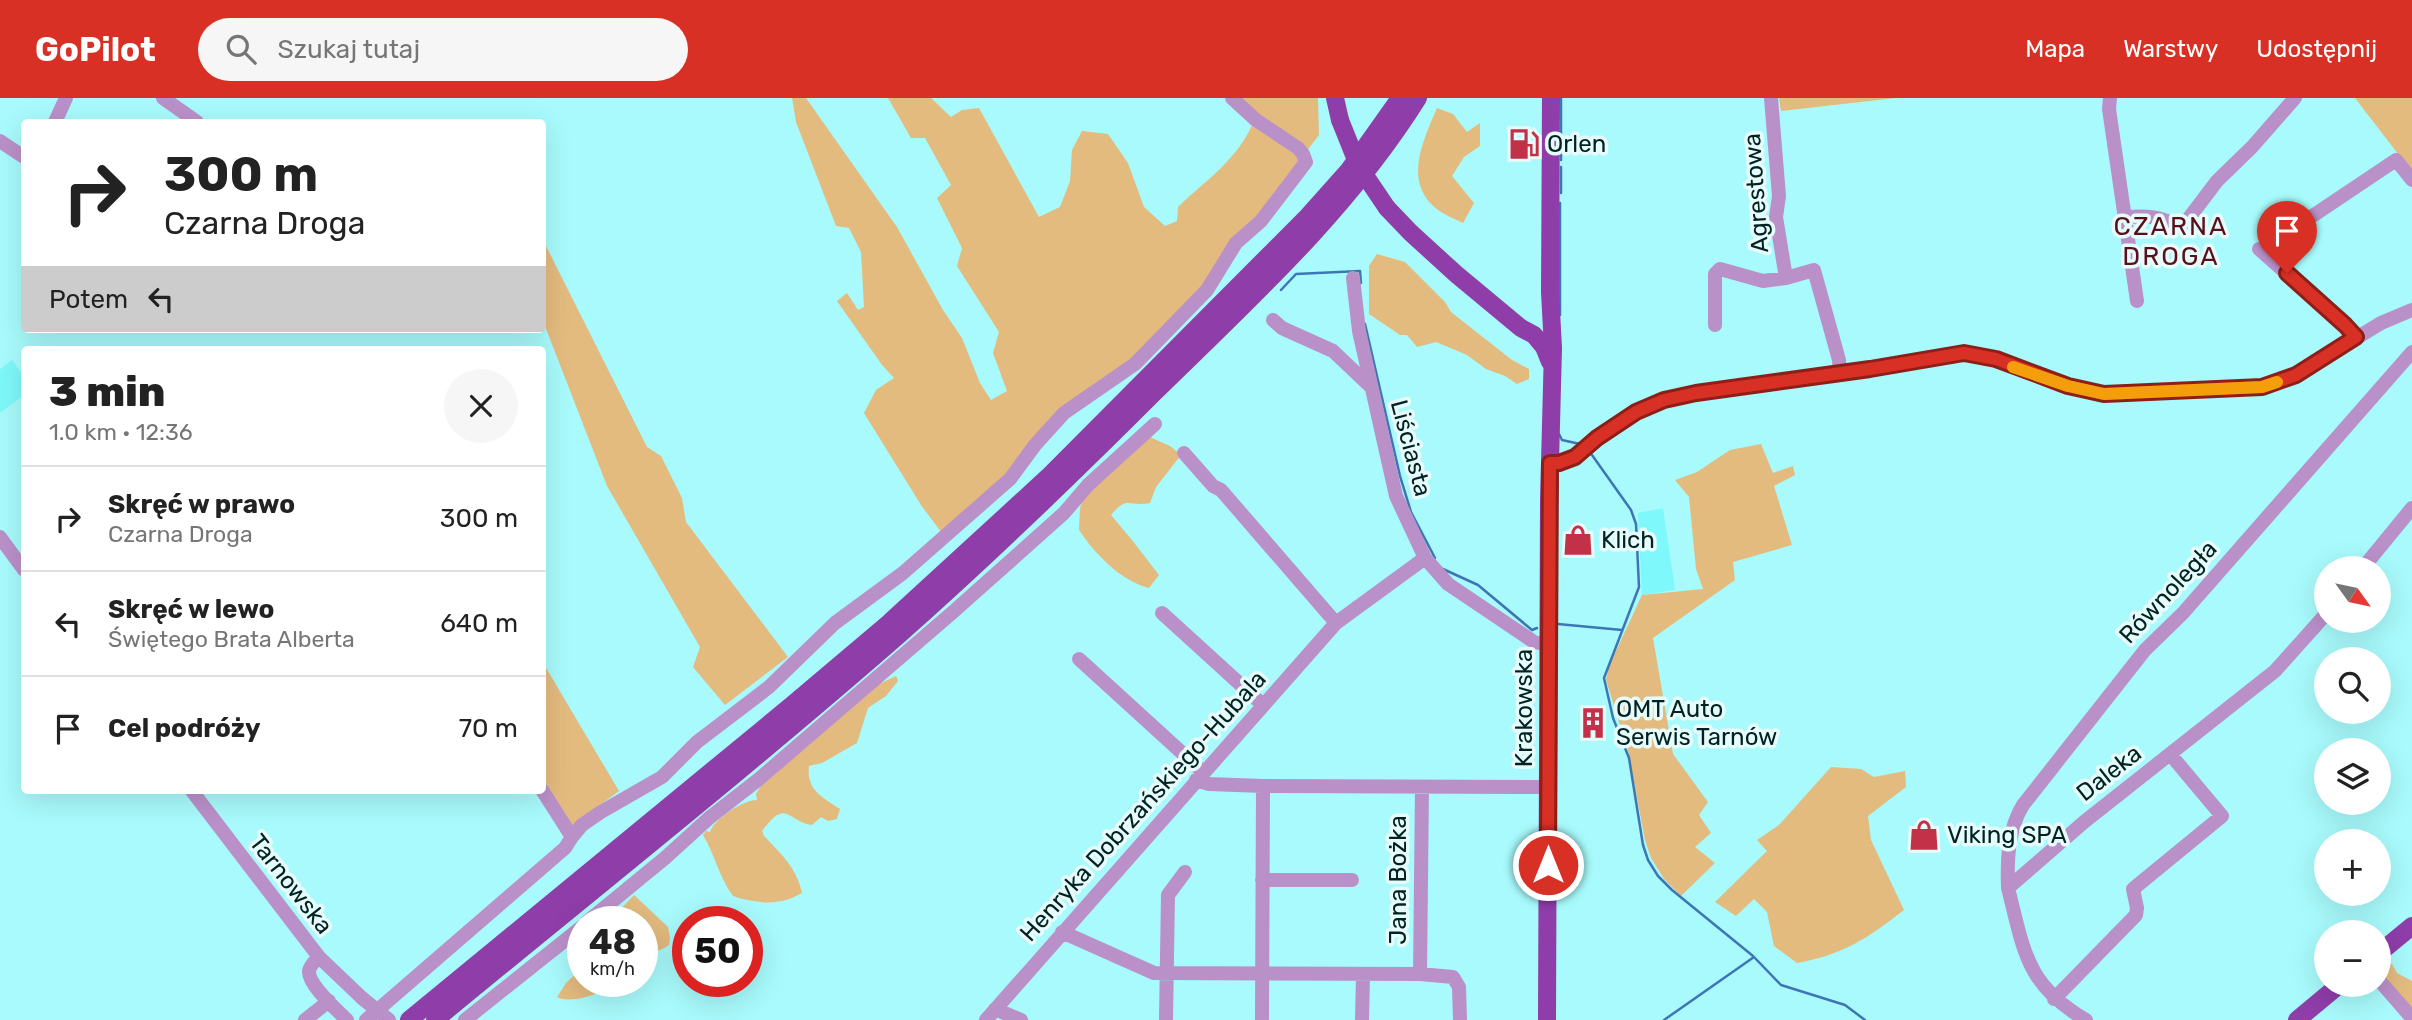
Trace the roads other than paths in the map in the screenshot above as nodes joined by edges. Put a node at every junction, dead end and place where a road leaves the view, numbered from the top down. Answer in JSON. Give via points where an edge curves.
{"nodes":[{"id":1,"x":66,"y":98,"type":"edge"},
{"id":2,"x":163,"y":98,"type":"edge"},
{"id":3,"x":1231,"y":98,"type":"edge"},
{"id":4,"x":1335,"y":98,"type":"edge"},
{"id":5,"x":1399,"y":98,"type":"edge"},
{"id":6,"x":1418,"y":98,"type":"edge"},
{"id":7,"x":1551,"y":98,"type":"edge"},
{"id":8,"x":1771,"y":98,"type":"edge"},
{"id":9,"x":2110,"y":98,"type":"edge"},
{"id":10,"x":2295,"y":98,"type":"edge"},
{"id":11,"x":56,"y":119,"type":"edge"},
{"id":12,"x":193,"y":119,"type":"edge"},
{"id":13,"x":0,"y":141,"type":"edge"},
{"id":14,"x":21,"y":155,"type":"edge"},
{"id":15,"x":2412,"y":180,"type":"edge"},
{"id":16,"x":2125,"y":217,"type":"junction"},
{"id":17,"x":2311,"y":217,"type":"dead end"},
{"id":18,"x":2259,"y":249,"type":"dead end"},
{"id":19,"x":1353,"y":278,"type":"dead end"},
{"id":20,"x":1786,"y":278,"type":"junction"},
{"id":21,"x":1551,"y":300,"type":"junction"},
{"id":22,"x":2137,"y":301,"type":"dead end"},
{"id":23,"x":2412,"y":310,"type":"edge"},
{"id":24,"x":1273,"y":320,"type":"dead end"},
{"id":25,"x":1715,"y":325,"type":"dead end"},
{"id":26,"x":1521,"y":328,"type":"junction"},
{"id":27,"x":2356,"y":337,"type":"junction"},
{"id":28,"x":2412,"y":352,"type":"edge"},
{"id":29,"x":1551,"y":366,"type":"junction"},
{"id":30,"x":1840,"y":372,"type":"junction"},
{"id":31,"x":1372,"y":388,"type":"junction"},
{"id":32,"x":1550,"y":396,"type":"junction"},
{"id":33,"x":1155,"y":424,"type":"dead end"},
{"id":34,"x":1184,"y":453,"type":"dead end"},
{"id":35,"x":1550,"y":463,"type":"junction"},
{"id":36,"x":2412,"y":508,"type":"edge"},
{"id":37,"x":0,"y":537,"type":"edge"},
{"id":38,"x":2373,"y":556,"type":"edge"},
{"id":39,"x":1425,"y":558,"type":"junction"},
{"id":40,"x":21,"y":566,"type":"edge"},
{"id":41,"x":1162,"y":613,"type":"dead end"},
{"id":42,"x":1336,"y":623,"type":"junction"},
{"id":43,"x":2314,"y":627,"type":"edge"},
{"id":44,"x":1549,"y":645,"type":"junction"},
{"id":45,"x":1079,"y":659,"type":"dead end"},
{"id":46,"x":1263,"y":705,"type":"junction"},
{"id":47,"x":2170,"y":754,"type":"junction"},
{"id":48,"x":1200,"y":776,"type":"junction"},
{"id":49,"x":1264,"y":786,"type":"junction"},
{"id":50,"x":1422,"y":787,"type":"junction"},
{"id":51,"x":1548,"y":787,"type":"junction"},
{"id":52,"x":194,"y":794,"type":"edge"},
{"id":53,"x":545,"y":794,"type":"edge"},
{"id":54,"x":572,"y":837,"type":"junction"},
{"id":55,"x":1185,"y":872,"type":"dead end"},
{"id":56,"x":1262,"y":880,"type":"junction"},
{"id":57,"x":1352,"y":880,"type":"dead end"},
{"id":58,"x":2008,"y":888,"type":"junction"},
{"id":59,"x":606,"y":906,"type":"edge"},
{"id":60,"x":2412,"y":926,"type":"edge"},
{"id":61,"x":1062,"y":932,"type":"junction"},
{"id":62,"x":567,"y":939,"type":"edge"},
{"id":63,"x":2391,"y":943,"type":"edge"},
{"id":64,"x":319,"y":957,"type":"junction"},
{"id":65,"x":1166,"y":974,"type":"junction"},
{"id":66,"x":1263,"y":974,"type":"junction"},
{"id":67,"x":1420,"y":974,"type":"junction"},
{"id":68,"x":1363,"y":975,"type":"junction"},
{"id":69,"x":2391,"y":994,"type":"edge"},
{"id":70,"x":2325,"y":997,"type":"edge"},
{"id":71,"x":2054,"y":999,"type":"junction"},
{"id":72,"x":329,"y":1001,"type":"junction"},
{"id":73,"x":990,"y":1015,"type":"edge"},
{"id":74,"x":2412,"y":1018,"type":"edge"},
{"id":75,"x":305,"y":1020,"type":"edge"},
{"id":76,"x":348,"y":1020,"type":"edge"},
{"id":77,"x":366,"y":1020,"type":"edge"},
{"id":78,"x":389,"y":1020,"type":"edge"},
{"id":79,"x":409,"y":1020,"type":"edge"},
{"id":80,"x":435,"y":1020,"type":"edge"},
{"id":81,"x":465,"y":1020,"type":"edge"},
{"id":82,"x":1021,"y":1020,"type":"edge"},
{"id":83,"x":1166,"y":1020,"type":"edge"},
{"id":84,"x":1262,"y":1020,"type":"edge"},
{"id":85,"x":1362,"y":1020,"type":"edge"},
{"id":86,"x":1460,"y":1020,"type":"edge"},
{"id":87,"x":1547,"y":1020,"type":"edge"},
{"id":88,"x":2086,"y":1020,"type":"edge"},
{"id":89,"x":2297,"y":1020,"type":"edge"}],
"edges":[{"from":1,"to":11,"type":"street"},
{"from":2,"to":12,"type":"street"},
{"from":3,"to":54,"type":"street","via":[[1298,148],[1306,162],[1261,221],[1236,243],[1207,290],[1135,364],[1064,413],[1010,479],[903,573],[835,622],[768,687],[697,742],[662,777],[601,812]]},
{"from":4,"to":26,"type":"main road","bridge":true,"via":[[1359,164],[1387,208]]},
{"from":5,"to":79,"type":"main road","via":[[1349,170],[1287,239],[1021,503],[792,705]]},
{"from":6,"to":80,"type":"main road","via":[[1375,162],[1331,215],[1059,488],[804,716]]},
{"from":7,"to":21,"type":"main road","name":"Krakowska"},
{"from":8,"to":20,"type":"street","name":"Agrestowa","via":[[1779,196],[1776,217]]},
{"from":9,"to":16,"type":"street"},
{"from":10,"to":16,"type":"street","via":[[2217,181],[2186,222],[2177,226],[2152,215]]},
{"from":13,"to":14,"type":"street"},
{"from":15,"to":17,"type":"street","via":[[2396,160]]},
{"from":16,"to":22,"type":"street"},
{"from":18,"to":27,"type":"street"},
{"from":19,"to":31,"type":"street","name":"Liściasta"},
{"from":20,"to":25,"type":"street","via":[[1763,281],[1720,270],[1713,287]]},
{"from":20,"to":30,"type":"street","name":"Agrestowa","via":[[1814,270]]},
{"from":21,"to":26,"type":"main road"},
{"from":21,"to":29,"type":"main road","name":"Krakowska"},
{"from":23,"to":27,"type":"street"},
{"from":24,"to":31,"type":"street","via":[[1333,351]]},
{"from":26,"to":29,"type":"main road","via":[[1540,341]]},
{"from":26,"to":32,"type":"main road","name":"Krakowska","via":[[1540,359]]},
{"from":27,"to":30,"type":"street","via":[[2296,375],[2262,387],[2104,394],[1964,353]]},
{"from":28,"to":58,"type":"street","name":"Równoległa","via":[[2183,613],[2145,650],[2023,805],[2015,818]]},
{"from":29,"to":32,"type":"main road","name":"Krakowska"},
{"from":30,"to":35,"type":"street","via":[[1664,400],[1614,426],[1575,457]]},
{"from":31,"to":39,"type":"street","name":"Liściasta","via":[[1396,496]]},
{"from":32,"to":35,"type":"main road","name":"Krakowska"},
{"from":33,"to":59,"type":"street","via":[[953,612]]},
{"from":34,"to":42,"type":"street"},
{"from":35,"to":44,"type":"main road","name":"Krakowska"},
{"from":36,"to":38,"type":"street"},
{"from":37,"to":40,"type":"street"},
{"from":39,"to":42,"type":"street","name":"Henryka Dobrzańskiego-Hubala"},
{"from":39,"to":44,"type":"street","name":"Liściasta","via":[[1448,583],[1534,642]]},
{"from":41,"to":46,"type":"street"},
{"from":42,"to":46,"type":"street","name":"Henryka Dobrzańskiego-Hubala"},
{"from":43,"to":47,"type":"street","name":"Daleka","via":[[2275,671]]},
{"from":44,"to":51,"type":"main road","name":"Krakowska"},
{"from":45,"to":48,"type":"street"},
{"from":46,"to":48,"type":"street","name":"Henryka Dobrzańskiego-Hubala"},
{"from":47,"to":58,"type":"street","name":"Daleka"},
{"from":47,"to":71,"type":"street","via":[[2222,816],[2133,889],[2136,915]]},
{"from":48,"to":49,"type":"street","via":[[1209,784]]},
{"from":48,"to":61,"type":"street","name":"Henryka Dobrzańskiego-Hubala"},
{"from":49,"to":50,"type":"street"},
{"from":49,"to":56,"type":"street"},
{"from":50,"to":51,"type":"street"},
{"from":50,"to":67,"type":"street","name":"Jana Bożka"},
{"from":51,"to":87,"type":"main road","name":"Krakowska"},
{"from":52,"to":64,"type":"street","name":"Tarnowska"},
{"from":53,"to":54,"type":"street"},
{"from":54,"to":77,"type":"street","via":[[558,855]]},
{"from":55,"to":65,"type":"street","via":[[1168,895]]},
{"from":56,"to":57,"type":"street"},
{"from":56,"to":66,"type":"street"},
{"from":58,"to":71,"type":"street","via":[[2026,961]]},
{"from":60,"to":63,"type":"main road"},
{"from":61,"to":65,"type":"street","via":[[1154,973]]},
{"from":61,"to":73,"type":"street","name":"Henryka Dobrzańskiego-Hubala"},
{"from":62,"to":81,"type":"street"},
{"from":64,"to":72,"type":"street","via":[[309,972],[311,981]]},
{"from":64,"to":78,"type":"street","name":"Tarnowska","bridge":true},
{"from":65,"to":66,"type":"street"},
{"from":65,"to":83,"type":"street"},
{"from":66,"to":68,"type":"street"},
{"from":66,"to":84,"type":"street"},
{"from":67,"to":68,"type":"street"},
{"from":67,"to":86,"type":"street","via":[[1453,977],[1458,982]]},
{"from":68,"to":85,"type":"street"},
{"from":69,"to":74,"type":"street"},
{"from":70,"to":89,"type":"main road"},
{"from":71,"to":88,"type":"street"},
{"from":72,"to":75,"type":"street"},
{"from":72,"to":76,"type":"street"},
{"from":73,"to":82,"type":"street"}]}
